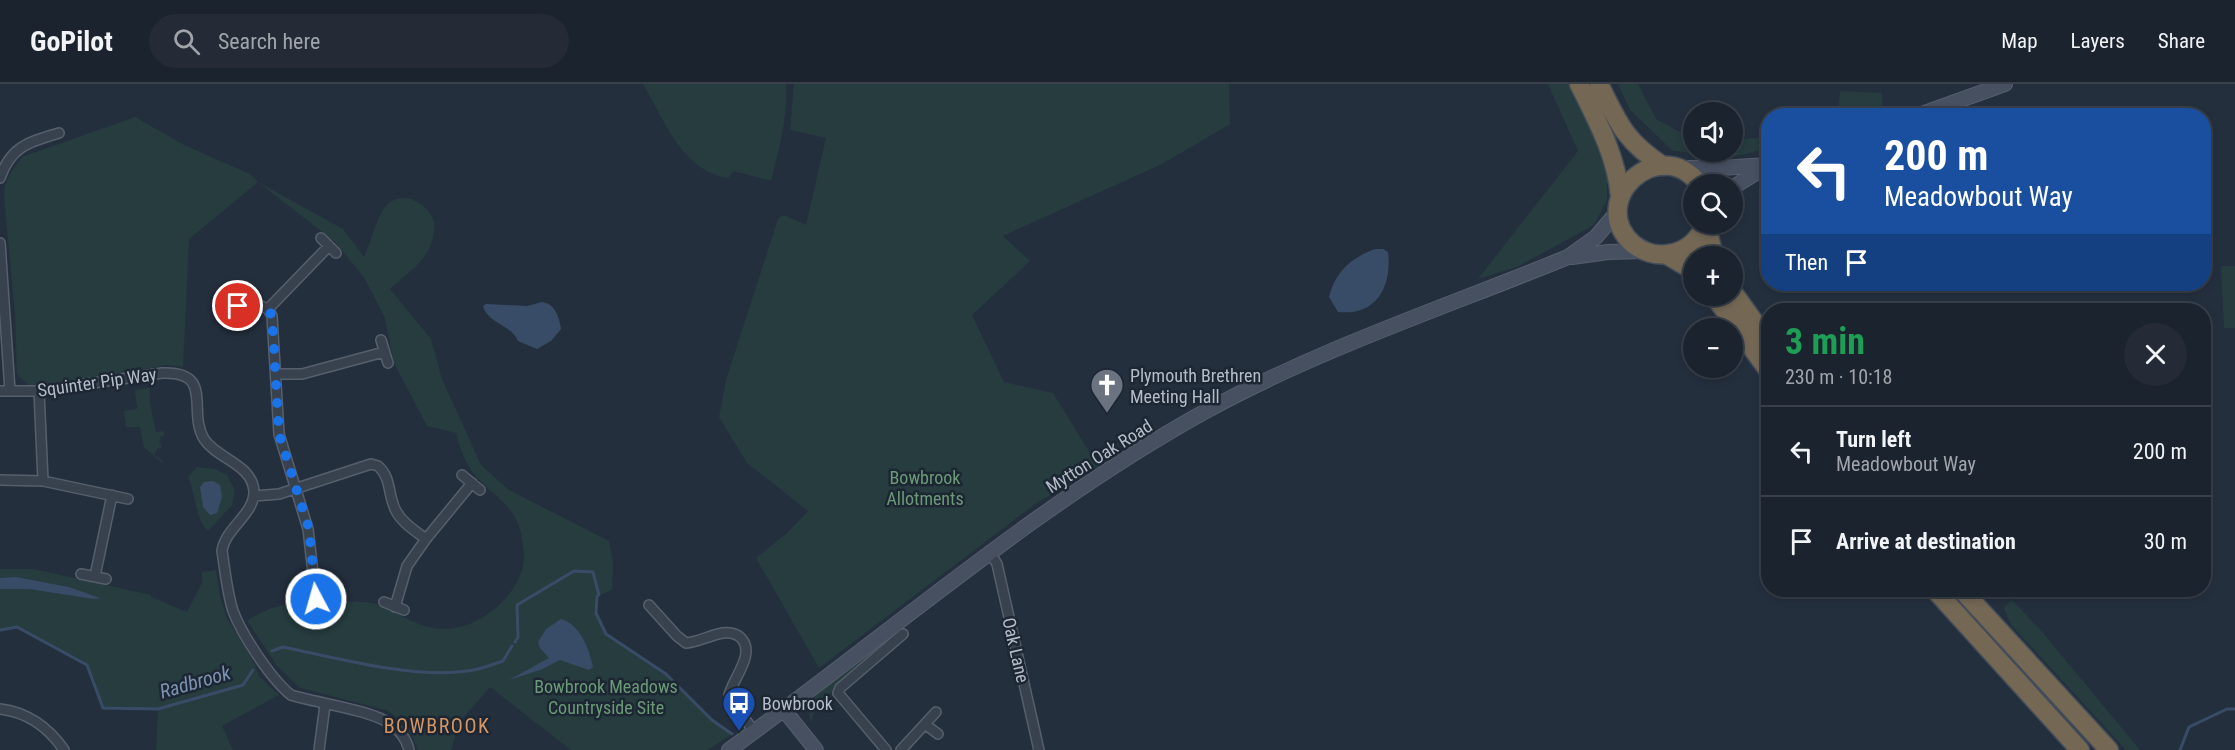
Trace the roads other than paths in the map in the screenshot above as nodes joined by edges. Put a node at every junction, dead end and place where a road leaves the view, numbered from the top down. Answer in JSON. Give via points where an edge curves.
{"nodes":[{"id":1,"x":1579,"y":84,"type":"edge"},
{"id":2,"x":1599,"y":84,"type":"edge"},
{"id":3,"x":2005,"y":84,"type":"edge"},
{"id":4,"x":1938,"y":108,"type":"edge"},
{"id":5,"x":59,"y":133,"type":"dead end"},
{"id":6,"x":1761,"y":165,"type":"edge"},
{"id":7,"x":1669,"y":167,"type":"junction"},
{"id":8,"x":1761,"y":169,"type":"edge"},
{"id":9,"x":1687,"y":174,"type":"edge"},
{"id":10,"x":0,"y":178,"type":"edge"},
{"id":11,"x":1743,"y":181,"type":"edge"},
{"id":12,"x":1619,"y":204,"type":"junction"},
{"id":13,"x":1700,"y":234,"type":"edge"},
{"id":14,"x":321,"y":238,"type":"dead end"},
{"id":15,"x":0,"y":243,"type":"edge"},
{"id":16,"x":1644,"y":251,"type":"junction"},
{"id":17,"x":1667,"y":255,"type":"junction"},
{"id":18,"x":1568,"y":257,"type":"junction"},
{"id":19,"x":1683,"y":264,"type":"edge"},
{"id":20,"x":238,"y":306,"type":"dead end"},
{"id":21,"x":1721,"y":306,"type":"edge"},
{"id":22,"x":1743,"y":306,"type":"edge"},
{"id":23,"x":268,"y":309,"type":"junction"},
{"id":24,"x":1761,"y":331,"type":"edge"},
{"id":25,"x":381,"y":340,"type":"dead end"},
{"id":26,"x":384,"y":352,"type":"junction"},
{"id":27,"x":1761,"y":360,"type":"edge"},
{"id":28,"x":388,"y":363,"type":"dead end"},
{"id":29,"x":276,"y":374,"type":"junction"},
{"id":30,"x":5,"y":391,"type":"edge"},
{"id":31,"x":39,"y":391,"type":"junction"},
{"id":32,"x":462,"y":475,"type":"dead end"},
{"id":33,"x":0,"y":480,"type":"edge"},
{"id":34,"x":43,"y":481,"type":"junction"},
{"id":35,"x":472,"y":483,"type":"junction"},
{"id":36,"x":296,"y":487,"type":"junction"},
{"id":37,"x":480,"y":490,"type":"dead end"},
{"id":38,"x":112,"y":495,"type":"junction"},
{"id":39,"x":254,"y":496,"type":"junction"},
{"id":40,"x":128,"y":499,"type":"dead end"},
{"id":41,"x":426,"y":538,"type":"junction"},
{"id":42,"x":989,"y":551,"type":"junction"},
{"id":43,"x":81,"y":574,"type":"dead end"},
{"id":44,"x":95,"y":576,"type":"junction"},
{"id":45,"x":106,"y":579,"type":"dead end"},
{"id":46,"x":1941,"y":597,"type":"edge"},
{"id":47,"x":1968,"y":597,"type":"edge"},
{"id":48,"x":329,"y":598,"type":"dead end"},
{"id":49,"x":316,"y":599,"type":"junction"},
{"id":50,"x":301,"y":600,"type":"dead end"},
{"id":51,"x":384,"y":602,"type":"dead end"},
{"id":52,"x":649,"y":605,"type":"dead end"},
{"id":53,"x":903,"y":634,"type":"dead end"},
{"id":54,"x":326,"y":705,"type":"junction"},
{"id":55,"x":0,"y":709,"type":"edge"},
{"id":56,"x":784,"y":710,"type":"junction"},
{"id":57,"x":936,"y":712,"type":"dead end"},
{"id":58,"x":926,"y":725,"type":"junction"},
{"id":59,"x":754,"y":731,"type":"junction"},
{"id":60,"x":938,"y":734,"type":"dead end"},
{"id":61,"x":64,"y":750,"type":"edge"},
{"id":62,"x":318,"y":750,"type":"edge"},
{"id":63,"x":409,"y":750,"type":"edge"},
{"id":64,"x":729,"y":750,"type":"edge"},
{"id":65,"x":816,"y":750,"type":"edge"},
{"id":66,"x":886,"y":750,"type":"edge"},
{"id":67,"x":901,"y":750,"type":"edge"},
{"id":68,"x":1039,"y":750,"type":"edge"},
{"id":69,"x":2080,"y":750,"type":"edge"},
{"id":70,"x":2109,"y":750,"type":"edge"}],
"edges":[{"from":1,"to":12,"type":"highway","via":[[1609,149],[1619,181]]},
{"from":2,"to":7,"type":"highway","via":[[1630,141]]},
{"from":3,"to":4,"type":"main road"},
{"from":5,"to":10,"type":"street","via":[[13,153]]},
{"from":6,"to":7,"type":"main road"},
{"from":7,"to":9,"type":"highway"},
{"from":7,"to":12,"type":"highway","via":[[1647,169],[1634,177]]},
{"from":8,"to":11,"type":"main road"},
{"from":12,"to":16,"type":"highway","via":[[1622,228]]},
{"from":12,"to":18,"type":"main road","name":"Mytton Oak Road","via":[[1596,237]]},
{"from":13,"to":17,"type":"highway","via":[[1684,250]]},
{"from":14,"to":23,"type":"street","via":[[333,250]]},
{"from":15,"to":30,"type":"street"},
{"from":16,"to":17,"type":"highway"},
{"from":16,"to":18,"type":"main road","name":"Mytton Oak Road"},
{"from":17,"to":19,"type":"highway"},
{"from":18,"to":42,"type":"main road","name":"Mytton Oak Road","via":[[1274,376],[1139,452]]},
{"from":20,"to":23,"type":"street"},
{"from":21,"to":27,"type":"highway"},
{"from":22,"to":24,"type":"highway"},
{"from":23,"to":29,"type":"street","via":[[272,316]]},
{"from":25,"to":26,"type":"street"},
{"from":26,"to":28,"type":"street"},
{"from":26,"to":29,"type":"street","via":[[302,374]]},
{"from":29,"to":36,"type":"street","via":[[279,434]]},
{"from":30,"to":31,"type":"street","name":"Squinter Pip Way"},
{"from":31,"to":34,"type":"street"},
{"from":31,"to":39,"type":"street","name":"Squinter Pip Way","via":[[162,373],[186,377],[197,391],[204,440],[246,473]]},
{"from":32,"to":35,"type":"street"},
{"from":33,"to":34,"type":"street"},
{"from":34,"to":38,"type":"street"},
{"from":35,"to":37,"type":"street"},
{"from":35,"to":41,"type":"street"},
{"from":36,"to":39,"type":"street","via":[[279,494]]},
{"from":36,"to":41,"type":"street","via":[[371,464],[378,466],[387,477],[394,508]]},
{"from":36,"to":49,"type":"street","via":[[309,529]]},
{"from":38,"to":40,"type":"street"},
{"from":38,"to":44,"type":"street"},
{"from":39,"to":54,"type":"street","via":[[223,543],[234,612],[279,686],[291,695]]},
{"from":41,"to":51,"type":"street","via":[[407,566],[400,609]]},
{"from":42,"to":56,"type":"main road","name":"Mytton Oak Road"},
{"from":42,"to":68,"type":"street","name":"Oak Lane","via":[[997,564]]},
{"from":43,"to":44,"type":"street"},
{"from":44,"to":45,"type":"street"},
{"from":46,"to":69,"type":"highway"},
{"from":47,"to":70,"type":"highway"},
{"from":48,"to":49,"type":"street"},
{"from":49,"to":50,"type":"street"},
{"from":52,"to":59,"type":"street","via":[[686,643],[726,633],[742,639],[746,657],[729,695]]},
{"from":53,"to":66,"type":"street","via":[[838,693]]},
{"from":54,"to":62,"type":"street"},
{"from":54,"to":63,"type":"street","via":[[378,717],[391,724]]},
{"from":55,"to":61,"type":"street","via":[[37,722]]},
{"from":56,"to":59,"type":"main road","name":"Mytton Oak Road"},
{"from":56,"to":65,"type":"main road"},
{"from":57,"to":58,"type":"street"},
{"from":58,"to":60,"type":"street"},
{"from":58,"to":67,"type":"street"},
{"from":59,"to":64,"type":"main road","name":"Mytton Oak Road"}]}
